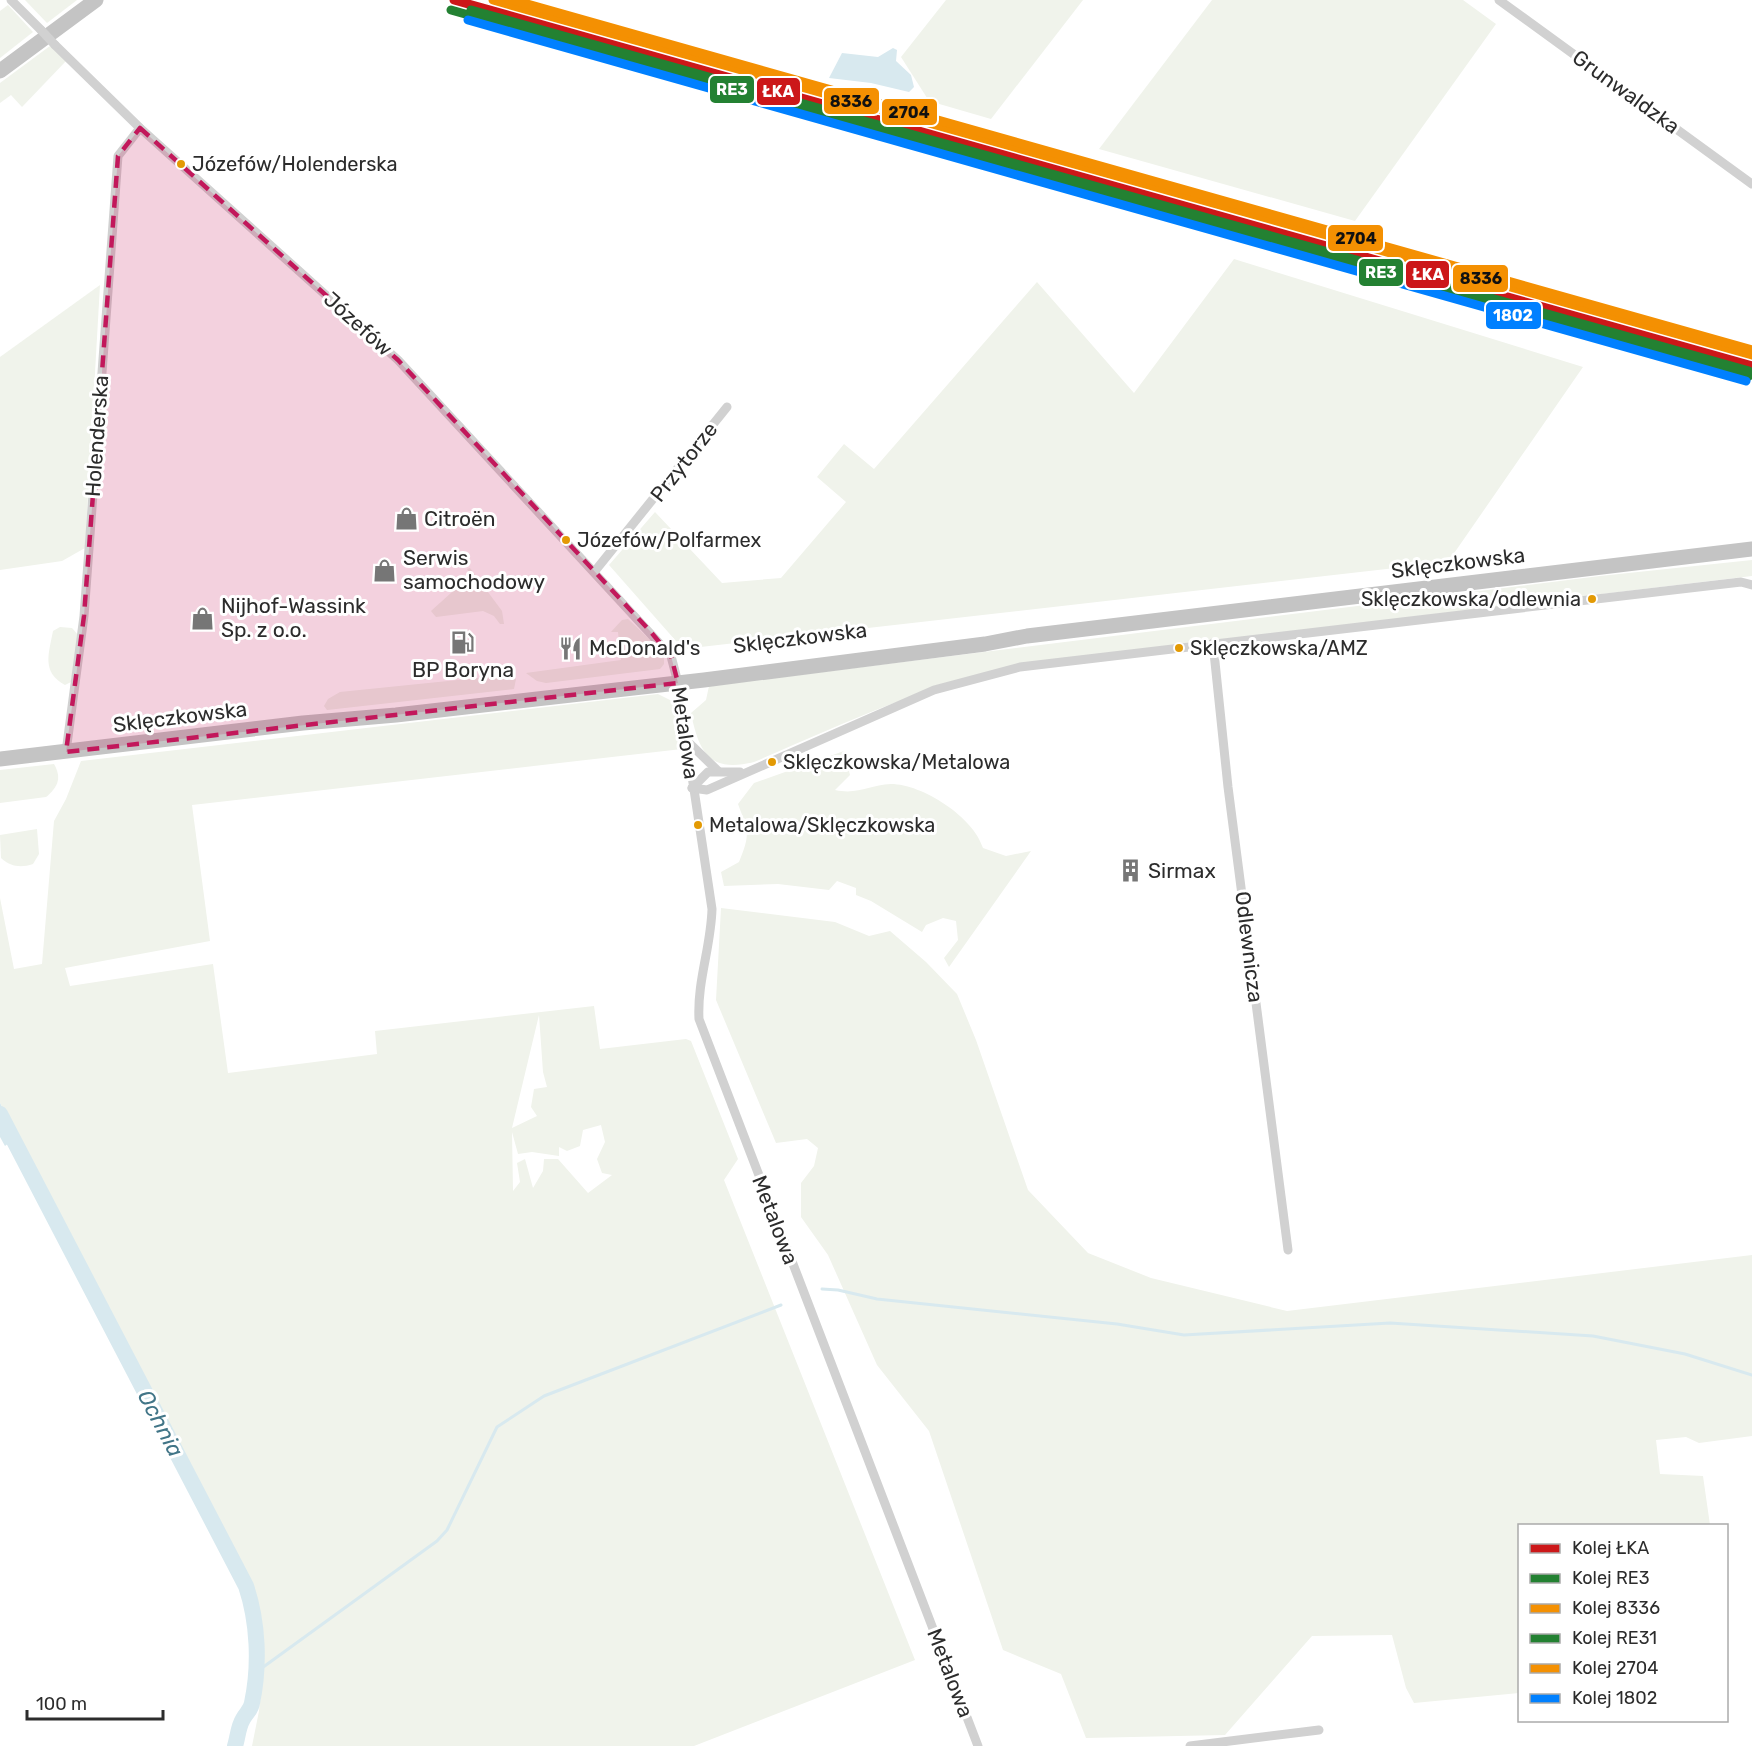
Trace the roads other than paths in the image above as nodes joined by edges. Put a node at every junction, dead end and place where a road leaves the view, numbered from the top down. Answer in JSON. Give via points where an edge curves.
{"nodes":[{"id":1,"x":11,"y":0,"type":"edge"},
{"id":2,"x":96,"y":0,"type":"edge"},
{"id":3,"x":1499,"y":0,"type":"edge"},
{"id":4,"x":0,"y":71,"type":"edge"},
{"id":5,"x":140,"y":128,"type":"junction"},
{"id":6,"x":1752,"y":184,"type":"edge"},
{"id":7,"x":727,"y":407,"type":"dead end"},
{"id":8,"x":1752,"y":549,"type":"edge"},
{"id":9,"x":595,"y":572,"type":"junction"},
{"id":10,"x":1752,"y":585,"type":"edge"},
{"id":11,"x":1213,"y":643,"type":"junction"},
{"id":12,"x":677,"y":678,"type":"junction"},
{"id":13,"x":686,"y":740,"type":"junction"},
{"id":14,"x":66,"y":752,"type":"junction"},
{"id":15,"x":0,"y":759,"type":"edge"},
{"id":16,"x":718,"y":771,"type":"junction"},
{"id":17,"x":743,"y":772,"type":"junction"},
{"id":18,"x":692,"y":788,"type":"junction"},
{"id":19,"x":1288,"y":1250,"type":"dead end"},
{"id":20,"x":1319,"y":1730,"type":"dead end"},
{"id":21,"x":978,"y":1746,"type":"edge"},
{"id":22,"x":1190,"y":1746,"type":"edge"}],
"edges":[{"from":1,"to":5,"type":"street","name":"Józefów","bridge":true},
{"from":2,"to":4,"type":"main road"},
{"from":3,"to":6,"type":"street","name":"Grunwaldzka"},
{"from":5,"to":9,"type":"street","name":"Józefów","via":[[398,360]]},
{"from":5,"to":14,"type":"street","name":"Holenderska","via":[[118,156],[86,596]]},
{"from":7,"to":9,"type":"street","name":"Przytorze"},
{"from":8,"to":12,"type":"main road","name":"Sklęczkowska","via":[[1027,636],[983,638]]},
{"from":9,"to":12,"type":"street","name":"Józefów","via":[[671,656]]},
{"from":10,"to":11,"type":"street","via":[[1730,584]]},
{"from":11,"to":17,"type":"street","via":[[1020,667],[977,677],[934,690]]},
{"from":11,"to":19,"type":"street","name":"Odlewnicza"},
{"from":12,"to":13,"type":"street","name":"Metalowa"},
{"from":12,"to":14,"type":"main road","name":"Sklęczkowska"},
{"from":13,"to":16,"type":"street"},
{"from":13,"to":18,"type":"street","name":"Metalowa"},
{"from":14,"to":15,"type":"main road","name":"Sklęczkowska"},
{"from":16,"to":17,"type":"street"},
{"from":16,"to":18,"type":"street","via":[[708,772]]},
{"from":17,"to":18,"type":"street","via":[[707,790]]},
{"from":18,"to":21,"type":"street","name":"Metalowa","via":[[712,909],[698,1000],[699,1019]]},
{"from":20,"to":22,"type":"street"}]}
